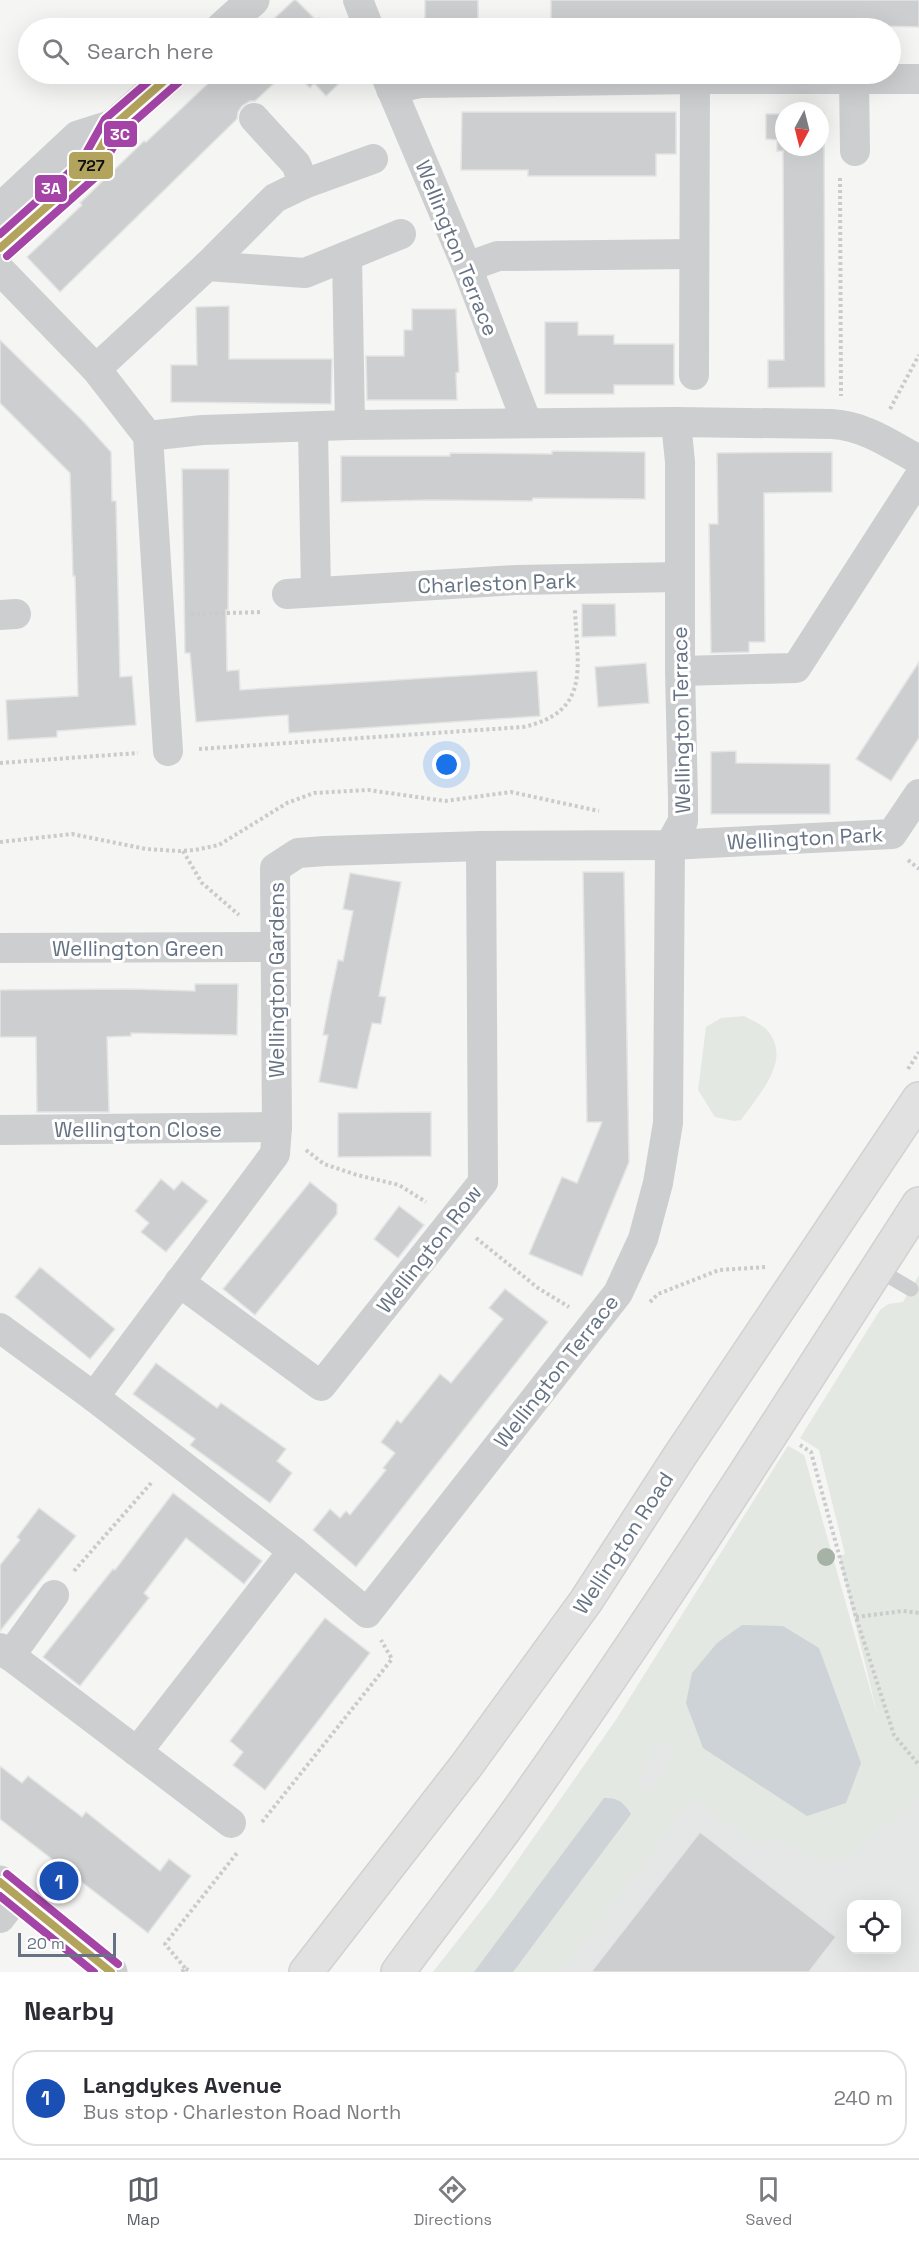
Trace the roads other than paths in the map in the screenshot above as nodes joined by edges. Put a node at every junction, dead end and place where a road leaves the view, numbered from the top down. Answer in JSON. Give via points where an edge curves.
{"nodes":[{"id":1,"x":253,"y":0,"type":"edge"},
{"id":2,"x":358,"y":0,"type":"edge"},
{"id":3,"x":233,"y":18,"type":"edge"},
{"id":4,"x":365,"y":18,"type":"edge"},
{"id":5,"x":901,"y":79,"type":"edge"},
{"id":6,"x":919,"y":79,"type":"edge"},
{"id":7,"x":161,"y":84,"type":"edge"},
{"id":8,"x":389,"y":84,"type":"edge"},
{"id":9,"x":694,"y":84,"type":"edge"},
{"id":10,"x":854,"y":84,"type":"edge"},
{"id":11,"x":254,"y":118,"type":"dead end"},
{"id":12,"x":113,"y":126,"type":"junction"},
{"id":13,"x":855,"y":151,"type":"road end"},
{"id":14,"x":373,"y":159,"type":"dead end"},
{"id":15,"x":304,"y":184,"type":"junction"},
{"id":16,"x":0,"y":210,"type":"edge"},
{"id":17,"x":401,"y":234,"type":"dead end"},
{"id":18,"x":0,"y":248,"type":"edge"},
{"id":19,"x":694,"y":254,"type":"junction"},
{"id":20,"x":347,"y":256,"type":"junction"},
{"id":21,"x":207,"y":266,"type":"junction"},
{"id":22,"x":467,"y":267,"type":"junction"},
{"id":23,"x":0,"y":270,"type":"edge"},
{"id":24,"x":96,"y":369,"type":"junction"},
{"id":25,"x":694,"y":375,"type":"dead end"},
{"id":26,"x":676,"y":422,"type":"junction"},
{"id":27,"x":527,"y":423,"type":"junction"},
{"id":28,"x":350,"y":425,"type":"junction"},
{"id":29,"x":313,"y":428,"type":"junction"},
{"id":30,"x":148,"y":436,"type":"junction"},
{"id":31,"x":919,"y":460,"type":"edge"},
{"id":32,"x":919,"y":477,"type":"edge"},
{"id":33,"x":679,"y":577,"type":"junction"},
{"id":34,"x":680,"y":671,"type":"junction"},
{"id":35,"x":168,"y":752,"type":"road end"},
{"id":36,"x":919,"y":794,"type":"edge"},
{"id":37,"x":670,"y":845,"type":"junction"},
{"id":38,"x":481,"y":846,"type":"junction"},
{"id":39,"x":275,"y":947,"type":"junction"},
{"id":40,"x":0,"y":948,"type":"edge"},
{"id":41,"x":919,"y":1099,"type":"edge"},
{"id":42,"x":277,"y":1127,"type":"junction"},
{"id":43,"x":0,"y":1130,"type":"edge"},
{"id":44,"x":919,"y":1204,"type":"edge"},
{"id":45,"x":877,"y":1269,"type":"junction"},
{"id":46,"x":179,"y":1282,"type":"junction"},
{"id":47,"x":911,"y":1289,"type":"dead end"},
{"id":48,"x":0,"y":1328,"type":"edge"},
{"id":49,"x":94,"y":1397,"type":"junction"},
{"id":50,"x":293,"y":1551,"type":"junction"},
{"id":51,"x":54,"y":1595,"type":"road end"},
{"id":52,"x":5,"y":1652,"type":"edge"},
{"id":53,"x":137,"y":1752,"type":"junction"},
{"id":54,"x":244,"y":1833,"type":"road end"},
{"id":55,"x":6,"y":1899,"type":"edge"},
{"id":56,"x":111,"y":1972,"type":"edge"},
{"id":57,"x":306,"y":1972,"type":"edge"},
{"id":58,"x":398,"y":1972,"type":"edge"}],
"edges":[{"from":1,"to":3,"type":"street"},
{"from":2,"to":4,"type":"street"},
{"from":5,"to":6,"type":"street"},
{"from":7,"to":12,"type":"street"},
{"from":8,"to":22,"type":"street","name":"Wellington Terrace"},
{"from":9,"to":19,"type":"street"},
{"from":10,"to":13,"type":"street"},
{"from":11,"to":15,"type":"street","via":[[296,164]]},
{"from":12,"to":16,"type":"street","via":[[78,137]]},
{"from":12,"to":18,"type":"street","via":[[89,169]]},
{"from":14,"to":15,"type":"street"},
{"from":15,"to":21,"type":"street","via":[[275,198]]},
{"from":17,"to":20,"type":"street"},
{"from":19,"to":22,"type":"street","via":[[498,256]]},
{"from":19,"to":25,"type":"street"},
{"from":20,"to":21,"type":"street","via":[[305,273]]},
{"from":20,"to":28,"type":"street"},
{"from":21,"to":24,"type":"street"},
{"from":22,"to":27,"type":"street","name":"Wellington Terrace"},
{"from":23,"to":24,"type":"street"},
{"from":24,"to":30,"type":"street"},
{"from":26,"to":27,"type":"street"},
{"from":26,"to":31,"type":"street","via":[[842,425],[868,431]]},
{"from":26,"to":33,"type":"street","name":"Wellington Terrace","via":[[680,462]]},
{"from":27,"to":28,"type":"street"},
{"from":28,"to":29,"type":"street"},
{"from":29,"to":30,"type":"street","via":[[202,430]]},
{"from":29,"to":33,"type":"street","name":"Charleston Park","via":[[302,593],[516,580]]},
{"from":30,"to":35,"type":"street"},
{"from":32,"to":34,"type":"street","via":[[796,668]]},
{"from":33,"to":34,"type":"street","name":"Wellington Terrace"},
{"from":34,"to":37,"type":"street","name":"Wellington Terrace","via":[[683,821]]},
{"from":36,"to":37,"type":"street","name":"Wellington Park","via":[[892,834]]},
{"from":37,"to":38,"type":"street","name":"Wellington Gardens"},
{"from":37,"to":50,"type":"street","name":"Wellington Terrace","via":[[668,1123],[643,1239],[618,1293],[367,1613]]},
{"from":38,"to":39,"type":"street","name":"Wellington Gardens","via":[[298,853],[275,868]]},
{"from":38,"to":46,"type":"street","name":"Wellington Row","via":[[483,1182],[321,1386]]},
{"from":39,"to":40,"type":"street","name":"Wellington Green"},
{"from":39,"to":42,"type":"street","name":"Wellington Gardens"},
{"from":41,"to":57,"type":"main road","name":"Wellington Road","via":[[586,1601],[466,1766]]},
{"from":42,"to":43,"type":"street","name":"Wellington Close"},
{"from":42,"to":46,"type":"street","name":"Wellington Gardens","via":[[275,1154]]},
{"from":44,"to":45,"type":"main road"},
{"from":45,"to":47,"type":"lane"},
{"from":45,"to":58,"type":"main road","via":[[585,1715]]},
{"from":46,"to":49,"type":"street","name":"Wellington Gardens"},
{"from":48,"to":49,"type":"street"},
{"from":49,"to":50,"type":"street"},
{"from":50,"to":53,"type":"street"},
{"from":51,"to":52,"type":"street"},
{"from":52,"to":53,"type":"street"},
{"from":53,"to":54,"type":"street"},
{"from":55,"to":56,"type":"street"}]}
